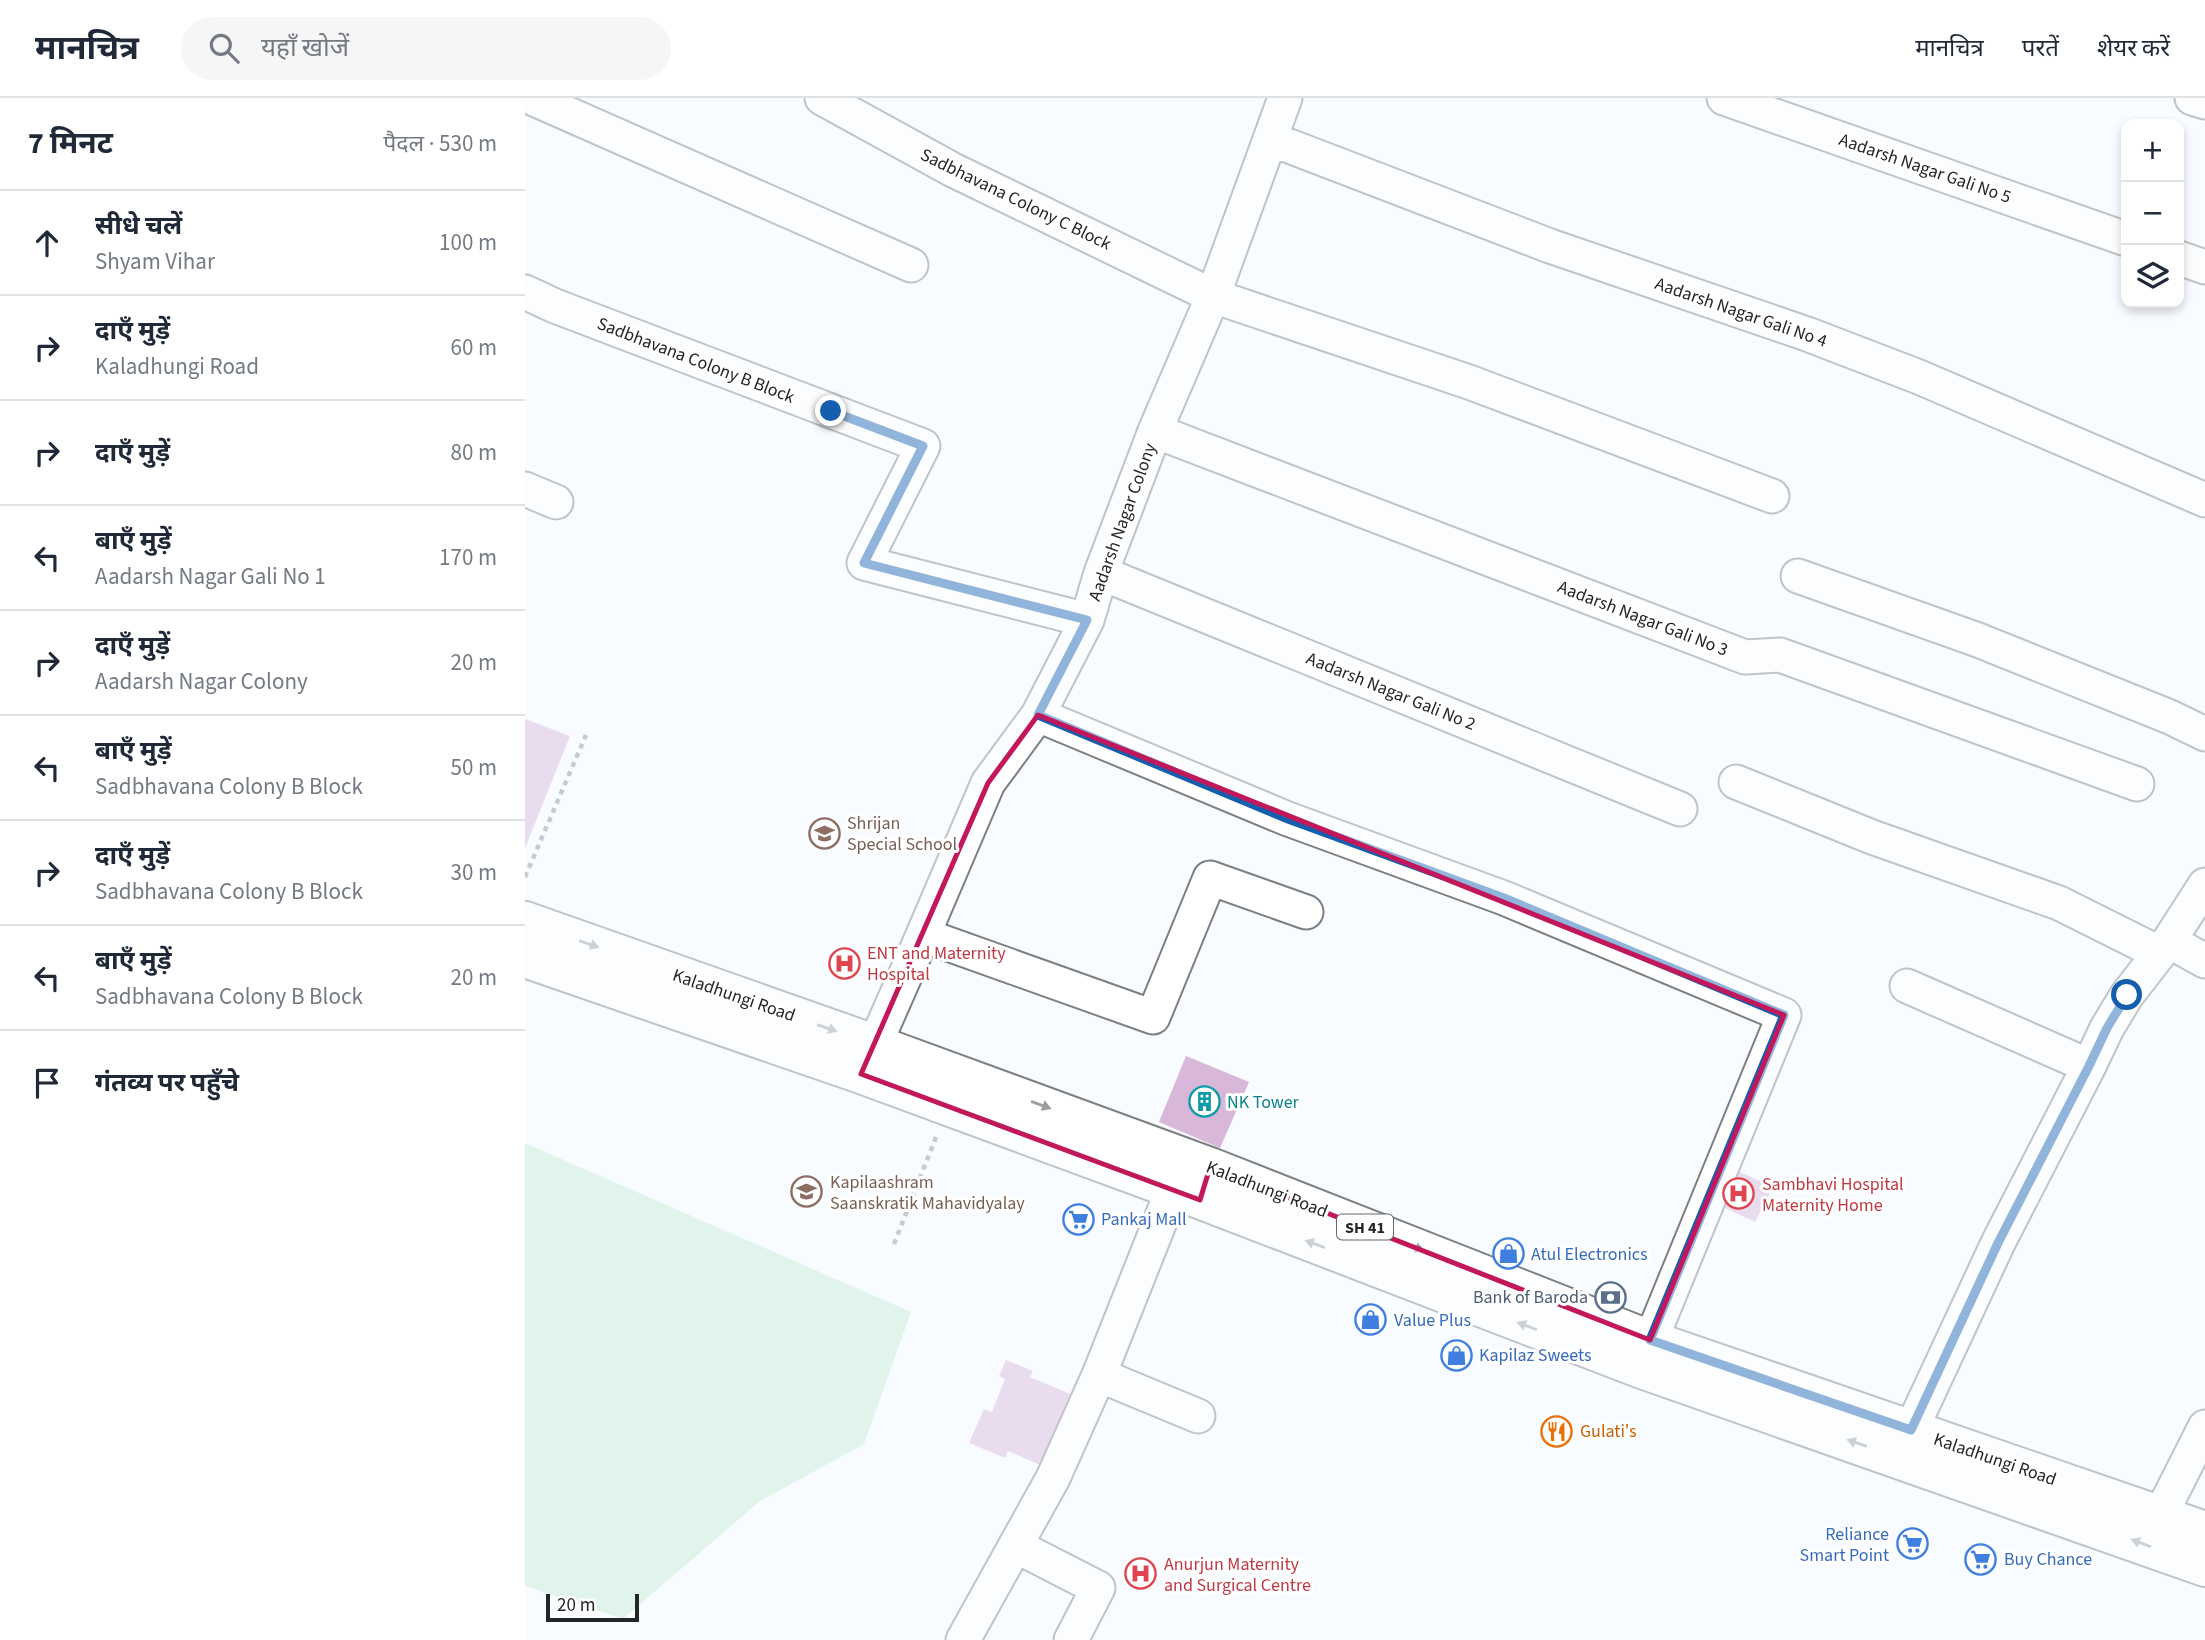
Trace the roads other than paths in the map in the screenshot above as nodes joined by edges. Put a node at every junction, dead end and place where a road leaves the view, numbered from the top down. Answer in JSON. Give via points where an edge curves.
{"nodes":[{"id":1,"x":533,"y":98,"type":"edge"},
{"id":2,"x":822,"y":98,"type":"edge"},
{"id":3,"x":1285,"y":98,"type":"edge"},
{"id":4,"x":1724,"y":98,"type":"edge"},
{"id":5,"x":2192,"y":98,"type":"edge"},
{"id":6,"x":2205,"y":102,"type":"edge"},
{"id":7,"x":1271,"y":139,"type":"junction"},
{"id":8,"x":2121,"y":237,"type":"edge"},
{"id":9,"x":2184,"y":260,"type":"edge"},
{"id":10,"x":911,"y":265,"type":"dead end"},
{"id":11,"x":2205,"y":267,"type":"edge"},
{"id":12,"x":525,"y":292,"type":"edge"},
{"id":13,"x":1213,"y":296,"type":"junction"},
{"id":14,"x":1154,"y":431,"type":"junction"},
{"id":15,"x":525,"y":489,"type":"edge"},
{"id":16,"x":1772,"y":496,"type":"dead end"},
{"id":17,"x":2205,"y":500,"type":"edge"},
{"id":18,"x":556,"y":502,"type":"dead end"},
{"id":19,"x":1101,"y":573,"type":"junction"},
{"id":20,"x":1798,"y":576,"type":"dead end"},
{"id":21,"x":1087,"y":620,"type":"junction"},
{"id":22,"x":1038,"y":715,"type":"junction"},
{"id":23,"x":2205,"y":734,"type":"edge"},
{"id":24,"x":1736,"y":782,"type":"dead end"},
{"id":25,"x":2137,"y":784,"type":"dead end"},
{"id":26,"x":1680,"y":808,"type":"dead end"},
{"id":27,"x":2205,"y":885,"type":"edge"},
{"id":28,"x":1306,"y":912,"type":"dead end"},
{"id":29,"x":525,"y":921,"type":"edge"},
{"id":30,"x":923,"y":935,"type":"junction"},
{"id":31,"x":2164,"y":947,"type":"junction"},
{"id":32,"x":525,"y":958,"type":"edge"},
{"id":33,"x":2205,"y":961,"type":"edge"},
{"id":34,"x":1907,"y":986,"type":"dead end"},
{"id":35,"x":868,"y":1059,"type":"junction"},
{"id":36,"x":2089,"y":1066,"type":"junction"},
{"id":37,"x":1194,"y":1185,"type":"junction"},
{"id":38,"x":1645,"y":1354,"type":"junction"},
{"id":39,"x":1099,"y":1375,"type":"junction"},
{"id":40,"x":1198,"y":1416,"type":"dead end"},
{"id":41,"x":2205,"y":1427,"type":"edge"},
{"id":42,"x":1906,"y":1444,"type":"junction"},
{"id":43,"x":2161,"y":1516,"type":"junction"},
{"id":44,"x":2205,"y":1531,"type":"edge"},
{"id":45,"x":1016,"y":1546,"type":"junction"},
{"id":46,"x":2205,"y":1567,"type":"edge"},
{"id":47,"x":963,"y":1640,"type":"edge"},
{"id":48,"x":1071,"y":1640,"type":"edge"}],
"edges":[{"from":1,"to":10,"type":"street"},
{"from":2,"to":13,"type":"street","name":"Sadbhavana Colony C Block","via":[[953,170]]},
{"from":3,"to":7,"type":"street","name":"Aadarsh Nagar Colony"},
{"from":4,"to":8,"type":"street","name":"Aadarsh Nagar Gali No 5"},
{"from":5,"to":6,"type":"street"},
{"from":7,"to":13,"type":"street","name":"Aadarsh Nagar Colony"},
{"from":7,"to":17,"type":"street","name":"Aadarsh Nagar Gali No 4","via":[[1550,246],[1919,377]]},
{"from":9,"to":11,"type":"street"},
{"from":12,"to":21,"type":"street","name":"Sadbhavana Colony B Block","via":[[923,446],[864,563]]},
{"from":13,"to":14,"type":"street","name":"Aadarsh Nagar Colony"},
{"from":13,"to":16,"type":"street","name":"Sadbhavana Colony C Block","via":[[1469,382]]},
{"from":14,"to":19,"type":"street","name":"Aadarsh Nagar Colony"},
{"from":14,"to":25,"type":"street","name":"Aadarsh Nagar Gali No 3","via":[[1745,657],[1780,655]]},
{"from":15,"to":18,"type":"street"},
{"from":19,"to":21,"type":"street","name":"Aadarsh Nagar Colony"},
{"from":19,"to":26,"type":"street","name":"Aadarsh Nagar Gali No 2"},
{"from":20,"to":23,"type":"street","via":[[1978,640]]},
{"from":21,"to":22,"type":"street","name":"Aadarsh Nagar Colony"},
{"from":22,"to":30,"type":"street","name":"Aadarsh Nagar Colony","via":[[988,783]]},
{"from":22,"to":38,"type":"street","via":[[1288,819],[1504,898],[1784,1015]]},
{"from":24,"to":31,"type":"street"},
{"from":27,"to":31,"type":"street"},
{"from":28,"to":30,"type":"street","via":[[1210,878],[1153,1017]]},
{"from":29,"to":35,"type":"main road","name":"Kaladhungi Road","number":"SH 41","one_way":true},
{"from":30,"to":35,"type":"street","name":"Aadarsh Nagar Colony"},
{"from":31,"to":33,"type":"street"},
{"from":31,"to":36,"type":"street","via":[[2127,995]]},
{"from":32,"to":35,"type":"main road","name":"Kaladhungi Road","number":"SH 41"},
{"from":34,"to":36,"type":"street"},
{"from":35,"to":37,"type":"main road","name":"Kaladhungi Road","number":"SH 41","one_way":true},
{"from":35,"to":37,"type":"main road","name":"Kaladhungi Road","number":"SH 41","via":[[948,1106]]},
{"from":36,"to":42,"type":"street","via":[[1998,1243]]},
{"from":37,"to":38,"type":"main road","name":"Kaladhungi Road","number":"SH 41"},
{"from":37,"to":39,"type":"street"},
{"from":38,"to":42,"type":"main road","name":"Kaladhungi Road","number":"SH 41"},
{"from":39,"to":40,"type":"street"},
{"from":39,"to":45,"type":"street","via":[[1053,1478]]},
{"from":41,"to":43,"type":"street"},
{"from":42,"to":43,"type":"main road","name":"Kaladhungi Road","number":"SH 41"},
{"from":46,"to":42,"type":"main road","name":"Kaladhungi Road","number":"SH 41","one_way":true},
{"from":43,"to":44,"type":"main road","name":"Kaladhungi Road","number":"SH 41"},
{"from":45,"to":47,"type":"street"},
{"from":45,"to":48,"type":"street","via":[[1098,1588]]}]}
